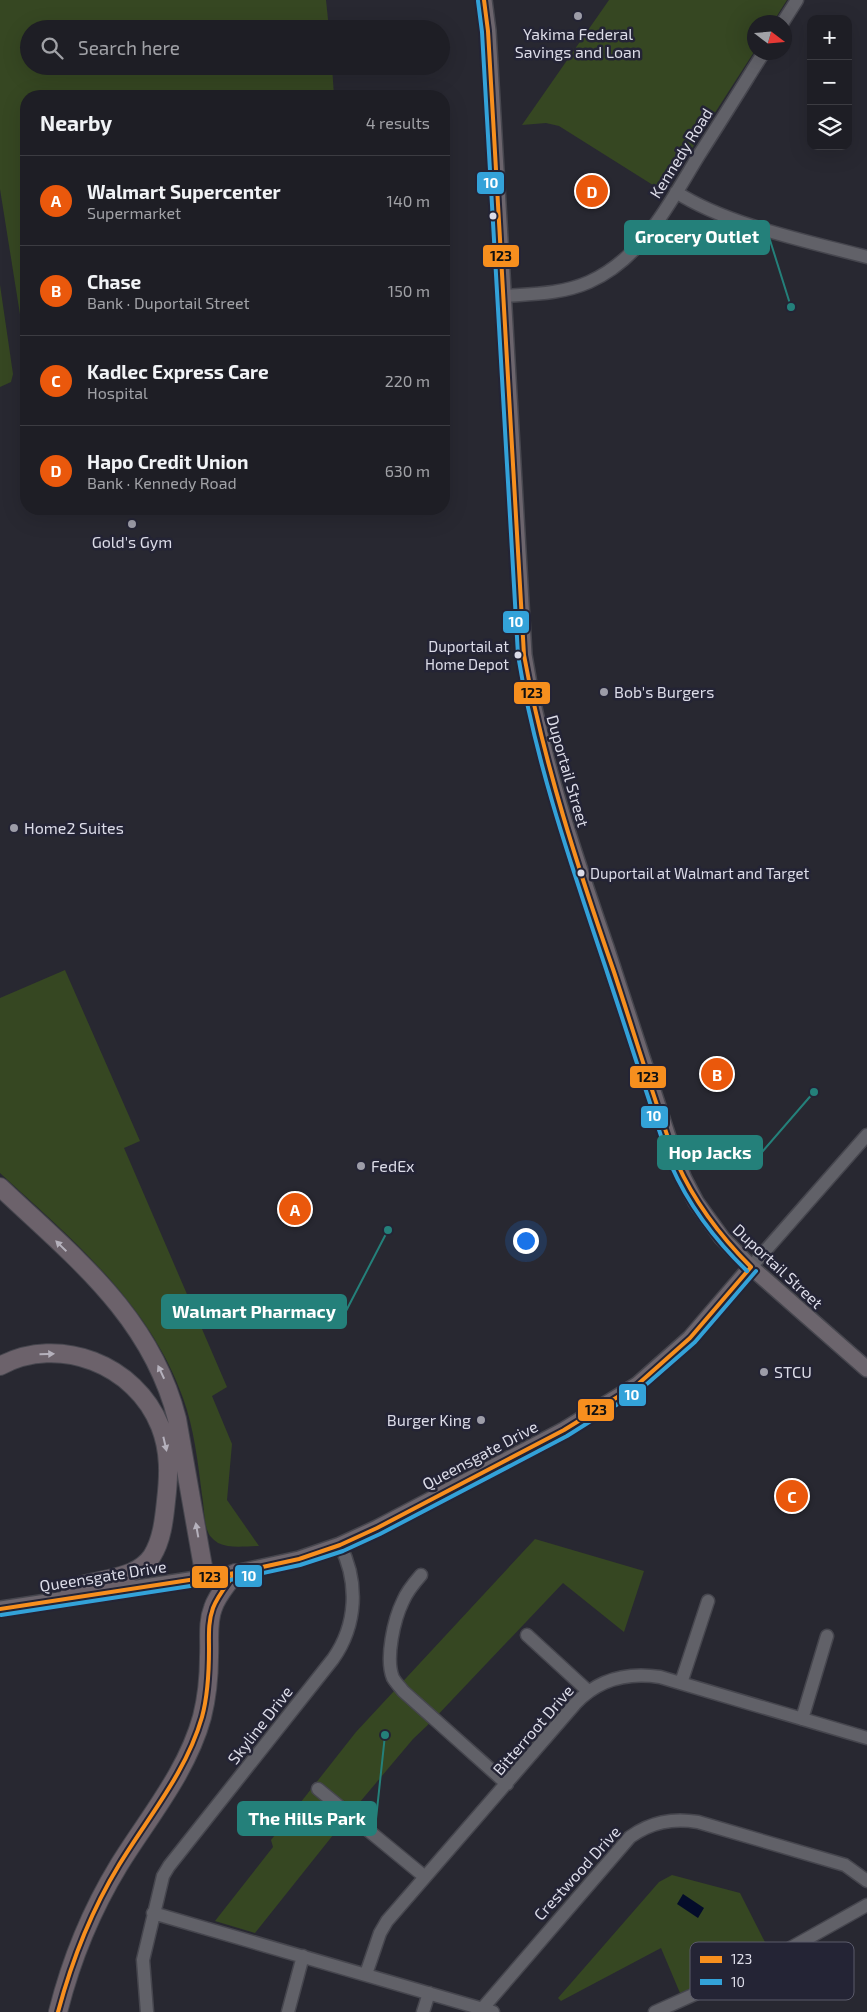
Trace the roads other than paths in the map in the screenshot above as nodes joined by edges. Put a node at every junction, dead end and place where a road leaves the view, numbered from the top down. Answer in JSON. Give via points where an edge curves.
{"nodes":[{"id":1,"x":484,"y":0,"type":"edge"},
{"id":2,"x":797,"y":0,"type":"edge"},
{"id":3,"x":787,"y":15,"type":"edge"},
{"id":4,"x":759,"y":60,"type":"edge"},
{"id":5,"x":676,"y":192,"type":"junction"},
{"id":6,"x":867,"y":257,"type":"edge"},
{"id":7,"x":504,"y":296,"type":"junction"},
{"id":8,"x":867,"y":1135,"type":"edge"},
{"id":9,"x":0,"y":1187,"type":"edge"},
{"id":10,"x":751,"y":1268,"type":"junction"},
{"id":11,"x":0,"y":1366,"type":"edge"},
{"id":12,"x":867,"y":1369,"type":"edge"},
{"id":13,"x":340,"y":1545,"type":"junction"},
{"id":14,"x":235,"y":1573,"type":"junction"},
{"id":15,"x":421,"y":1575,"type":"dead end"},
{"id":16,"x":205,"y":1578,"type":"junction"},
{"id":17,"x":66,"y":1599,"type":"junction"},
{"id":18,"x":708,"y":1601,"type":"dead end"},
{"id":19,"x":0,"y":1609,"type":"edge"},
{"id":20,"x":527,"y":1635,"type":"dead end"},
{"id":21,"x":827,"y":1636,"type":"dead end"},
{"id":22,"x":681,"y":1683,"type":"junction"},
{"id":23,"x":588,"y":1691,"type":"junction"},
{"id":24,"x":802,"y":1719,"type":"junction"},
{"id":25,"x":867,"y":1738,"type":"edge"},
{"id":26,"x":507,"y":1784,"type":"junction"},
{"id":27,"x":318,"y":1789,"type":"dead end"},
{"id":28,"x":425,"y":1877,"type":"junction"},
{"id":29,"x":867,"y":1881,"type":"edge"},
{"id":30,"x":867,"y":1905,"type":"edge"},
{"id":31,"x":153,"y":1913,"type":"junction"},
{"id":32,"x":801,"y":1942,"type":"edge"},
{"id":33,"x":303,"y":1956,"type":"junction"},
{"id":34,"x":366,"y":1974,"type":"junction"},
{"id":35,"x":429,"y":1993,"type":"junction"},
{"id":36,"x":690,"y":1996,"type":"edge"},
{"id":37,"x":488,"y":2010,"type":"edge"},
{"id":38,"x":58,"y":2012,"type":"edge"},
{"id":39,"x":146,"y":2012,"type":"edge"},
{"id":40,"x":288,"y":2012,"type":"edge"},
{"id":41,"x":424,"y":2012,"type":"edge"},
{"id":42,"x":655,"y":2012,"type":"edge"}],
"edges":[{"from":1,"to":7,"type":"main road","name":"Duportail Street"},
{"from":2,"to":3,"type":"street"},
{"from":4,"to":5,"type":"street","name":"Kennedy Road"},
{"from":5,"to":6,"type":"street","via":[[718,213]]},
{"from":5,"to":7,"type":"street","name":"Kennedy Road","via":[[642,241],[608,272],[566,290]]},
{"from":7,"to":10,"type":"main road","name":"Duportail Street","via":[[524,655],[538,731],[580,874],[677,1163],[705,1216]]},
{"from":8,"to":10,"type":"street","name":"Queensgate Drive"},
{"from":16,"to":9,"type":"highway","one_way":true,"via":[[172,1397],[151,1351],[130,1318],[105,1289]]},
{"from":10,"to":12,"type":"main road","name":"Duportail Street"},
{"from":10,"to":13,"type":"main road","name":"Queensgate Drive","via":[[690,1338],[637,1385],[564,1430]]},
{"from":11,"to":17,"type":"highway","one_way":true,"via":[[25,1356],[44,1353],[66,1354],[101,1363],[138,1391],[154,1414],[164,1438],[168,1462],[165,1509],[152,1556],[142,1567],[81,1586]]},
{"from":13,"to":14,"type":"main road","name":"Queensgate Drive","via":[[299,1559]]},
{"from":13,"to":31,"type":"street","name":"Skyline Drive","via":[[353,1582],[351,1622],[345,1640],[169,1866]]},
{"from":14,"to":16,"type":"main road","name":"Queensgate Drive"},
{"from":14,"to":38,"type":"highway","via":[[212,1610],[207,1690],[192,1746],[94,1909],[78,1947]]},
{"from":15,"to":26,"type":"street","via":[[398,1613],[390,1651],[393,1678],[403,1691]]},
{"from":16,"to":17,"type":"main road","name":"Queensgate Drive"},
{"from":17,"to":19,"type":"main road","name":"Queensgate Drive"},
{"from":18,"to":22,"type":"street"},
{"from":20,"to":23,"type":"street"},
{"from":21,"to":24,"type":"street"},
{"from":22,"to":23,"type":"street","name":"Bitterroot Drive","via":[[636,1675],[605,1681]]},
{"from":22,"to":24,"type":"street","name":"Bitterroot Drive"},
{"from":23,"to":26,"type":"street","name":"Bitterroot Drive"},
{"from":24,"to":25,"type":"street","name":"Bitterroot Drive"},
{"from":26,"to":28,"type":"street","name":"Bitterroot Drive"},
{"from":27,"to":28,"type":"street"},
{"from":28,"to":34,"type":"street","name":"Bitterroot Drive","via":[[387,1921]]},
{"from":29,"to":37,"type":"street","name":"Crestwood Drive","via":[[840,1863],[698,1822],[673,1820],[649,1825],[630,1837]]},
{"from":30,"to":32,"type":"street"},
{"from":31,"to":33,"type":"street"},
{"from":31,"to":39,"type":"street","name":"Skyline Drive","via":[[143,1960]]},
{"from":33,"to":34,"type":"street"},
{"from":33,"to":40,"type":"street"},
{"from":34,"to":35,"type":"street"},
{"from":35,"to":37,"type":"street"},
{"from":35,"to":41,"type":"street"},
{"from":36,"to":42,"type":"street"}]}
